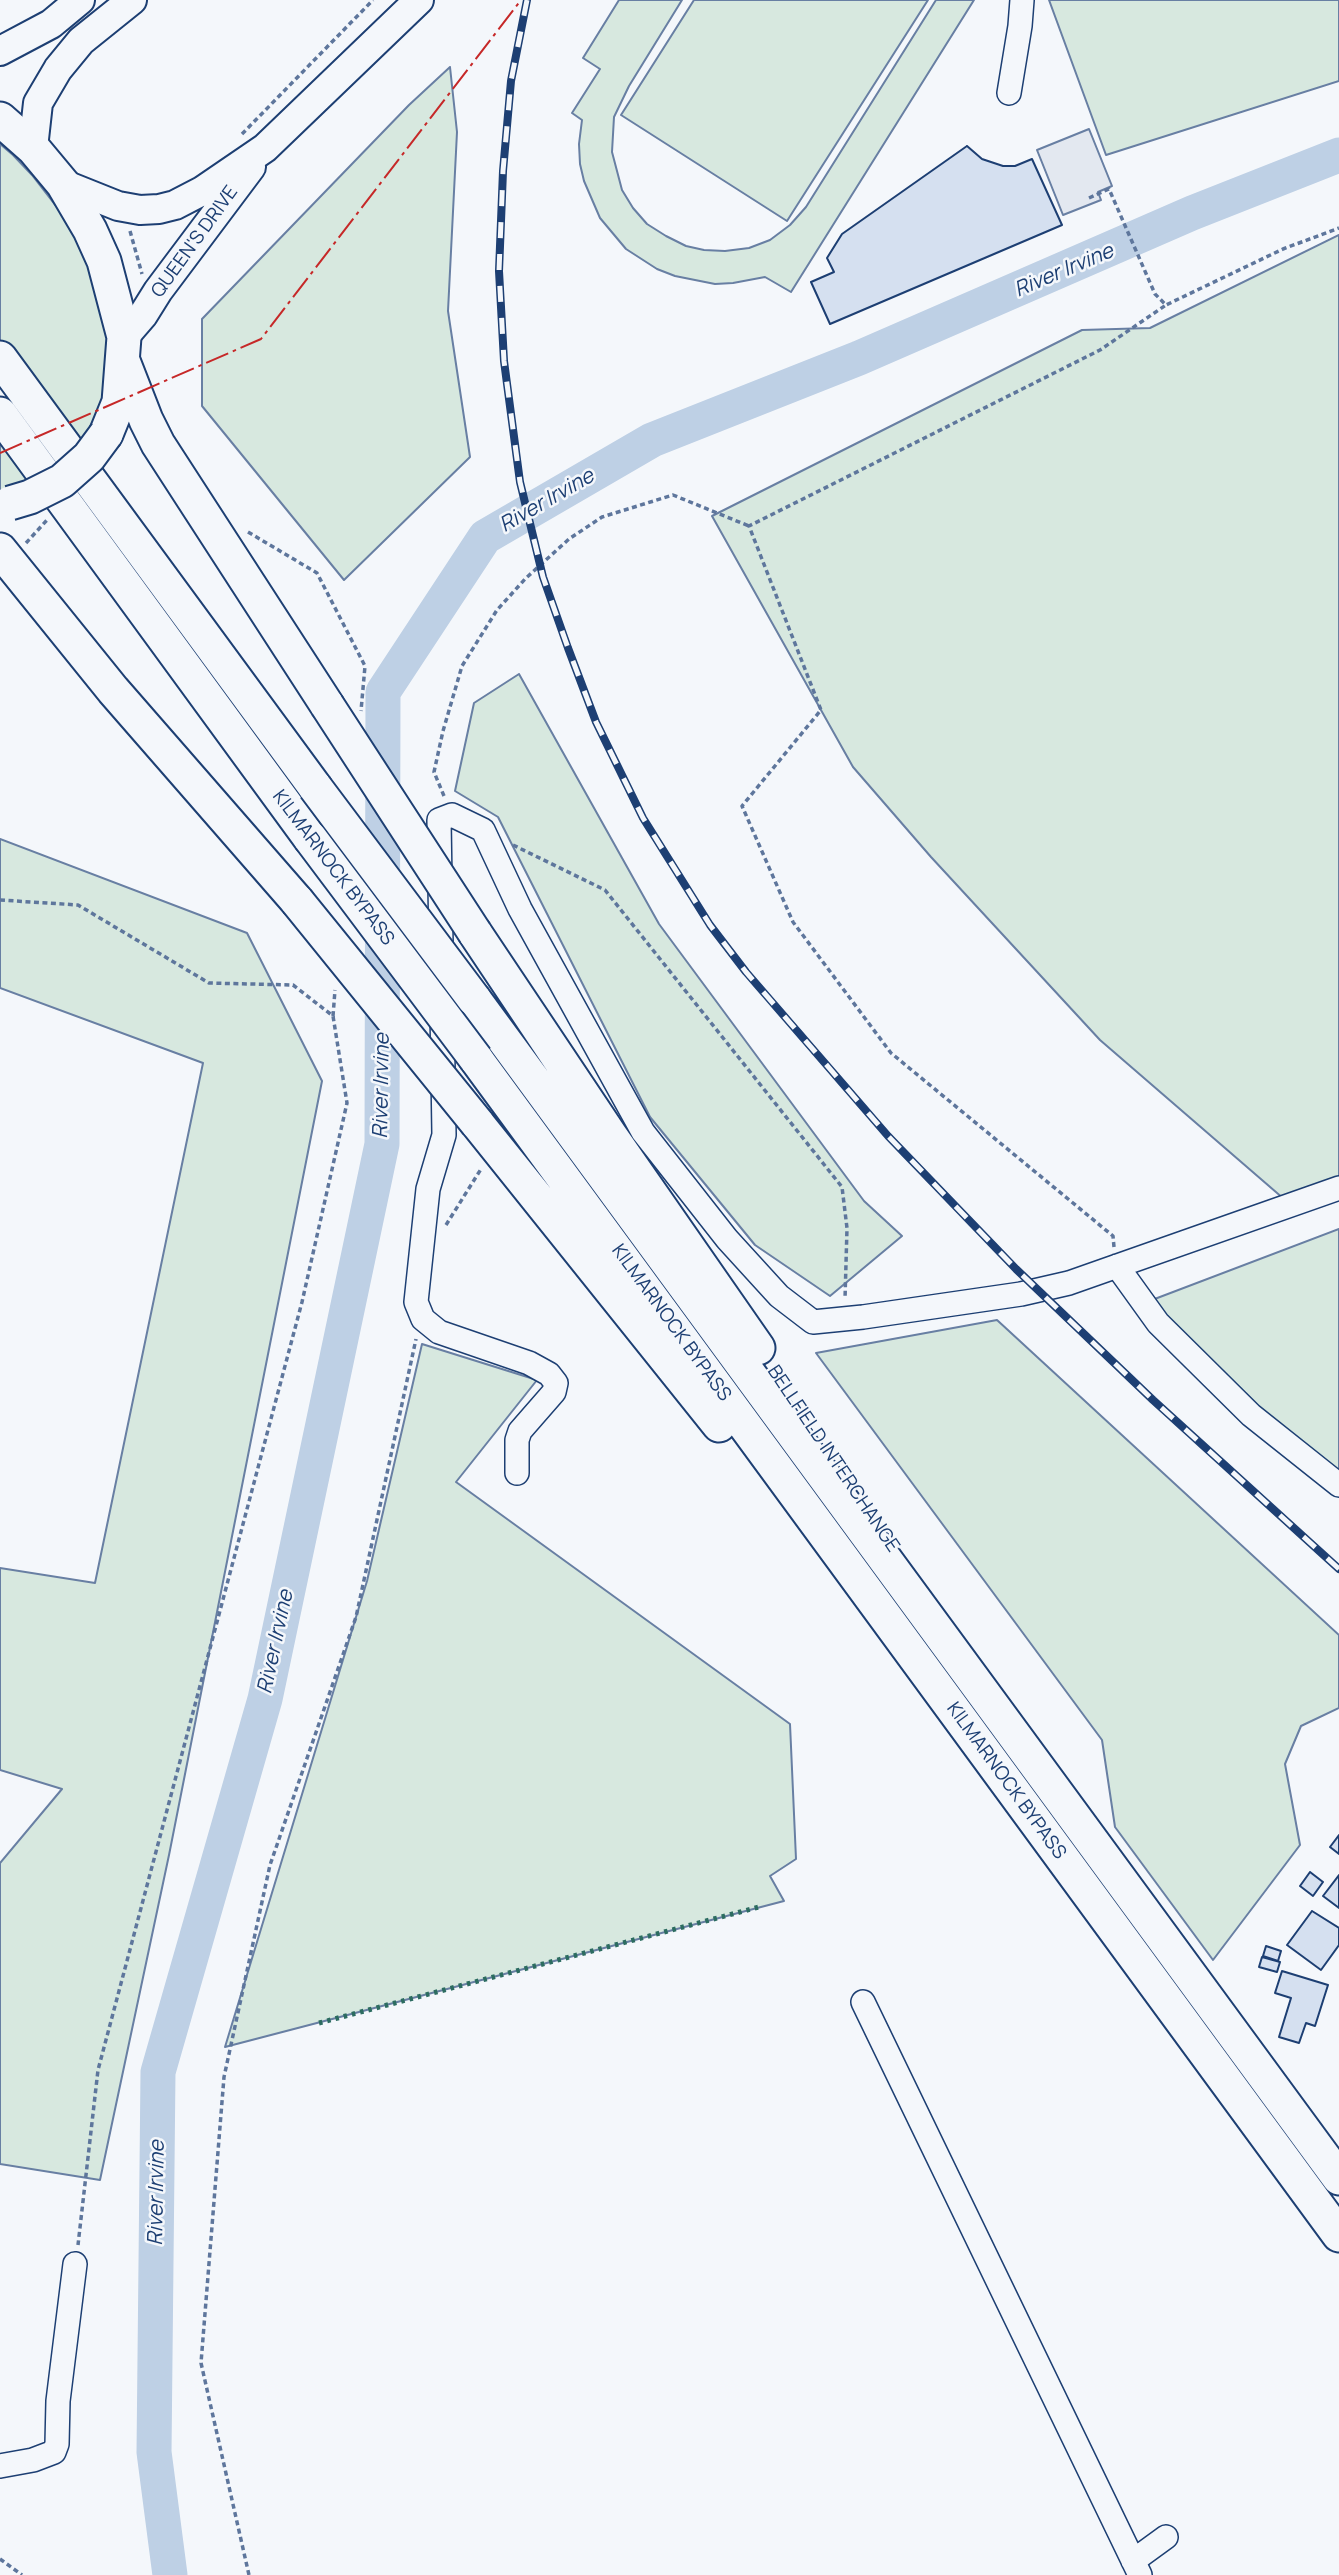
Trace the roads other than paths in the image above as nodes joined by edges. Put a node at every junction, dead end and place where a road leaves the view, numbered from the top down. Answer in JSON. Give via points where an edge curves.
{"nodes":[{"id":1,"x":80,"y":0,"type":"edge"},
{"id":2,"x":132,"y":0,"type":"edge"},
{"id":3,"x":419,"y":0,"type":"edge"},
{"id":4,"x":1022,"y":0,"type":"edge"},
{"id":5,"x":0,"y":51,"type":"edge"},
{"id":6,"x":1009,"y":93,"type":"dead end"},
{"id":7,"x":0,"y":119,"type":"edge"},
{"id":8,"x":33,"y":148,"type":"junction"},
{"id":9,"x":265,"y":148,"type":"junction"},
{"id":10,"x":63,"y":184,"type":"junction"},
{"id":11,"x":124,"y":349,"type":"junction"},
{"id":12,"x":0,"y":358,"type":"edge"},
{"id":13,"x":0,"y":414,"type":"edge"},
{"id":14,"x":5,"y":504,"type":"edge"},
{"id":15,"x":0,"y":551,"type":"edge"},
{"id":16,"x":1339,"y":1188,"type":"edge"},
{"id":17,"x":1117,"y":1266,"type":"junction"},
{"id":18,"x":517,"y":1473,"type":"dead end"},
{"id":19,"x":1339,"y":1485,"type":"edge"},
{"id":20,"x":1038,"y":1796,"type":"junction"},
{"id":21,"x":863,"y":2002,"type":"dead end"},
{"id":22,"x":1339,"y":2178,"type":"edge"},
{"id":23,"x":1339,"y":2235,"type":"edge"},
{"id":24,"x":75,"y":2264,"type":"road end"},
{"id":25,"x":0,"y":2466,"type":"edge"},
{"id":26,"x":1166,"y":2537,"type":"dead end"},
{"id":27,"x":1136,"y":2568,"type":"edge"}],
"edges":[{"from":1,"to":5,"type":"main road","via":[[28,38]]},
{"from":2,"to":8,"type":"main road","via":[[81,41],[58,69],[37,103]]},
{"from":3,"to":9,"type":"main road","name":"QUEEN'S DRIVE"},
{"from":4,"to":6,"type":"lane"},
{"from":7,"to":8,"type":"highway"},
{"from":8,"to":10,"type":"highway"},
{"from":9,"to":10,"type":"main road","name":"QUEEN'S DRIVE","via":[[202,191],[159,209],[118,206]]},
{"from":9,"to":11,"type":"main road","name":"QUEEN'S DRIVE","via":[[158,290]]},
{"from":10,"to":11,"type":"highway","via":[[104,261]]},
{"from":11,"to":14,"type":"highway","bridge":true,"via":[[119,402],[106,434],[89,457],[62,481],[30,498]]},
{"from":11,"to":20,"type":"highway","name":"BELLFIELD INTERCHANGE","bridge":true,"via":[[158,443],[475,933],[857,1491]]},
{"from":12,"to":20,"type":"highway","name":"KILMARNOCK BYPASS","bridge":true,"via":[[474,999]]},
{"from":13,"to":20,"type":"highway","name":"KILMARNOCK BYPASS","bridge":true,"via":[[310,838]]},
{"from":15,"to":20,"type":"highway","bridge":true,"via":[[113,690],[297,901]]},
{"from":16,"to":17,"type":"lane"},
{"from":17,"to":18,"type":"lane","via":[[1021,1294],[813,1322],[779,1297],[727,1239],[643,1132],[520,909],[483,830],[453,815],[439,820],[444,1135],[428,1189],[416,1303],[423,1319],[439,1332],[529,1363],[556,1383],[554,1392],[520,1431]]},
{"from":17,"to":19,"type":"lane","via":[[1158,1323],[1251,1415]]},
{"from":20,"to":22,"type":"highway","name":"KILMARNOCK BYPASS"},
{"from":20,"to":23,"type":"highway","name":"KILMARNOCK BYPASS"},
{"from":21,"to":27,"type":"lane"},
{"from":24,"to":25,"type":"lane","via":[[57,2444],[54,2452]]},
{"from":26,"to":27,"type":"lane"}]}
